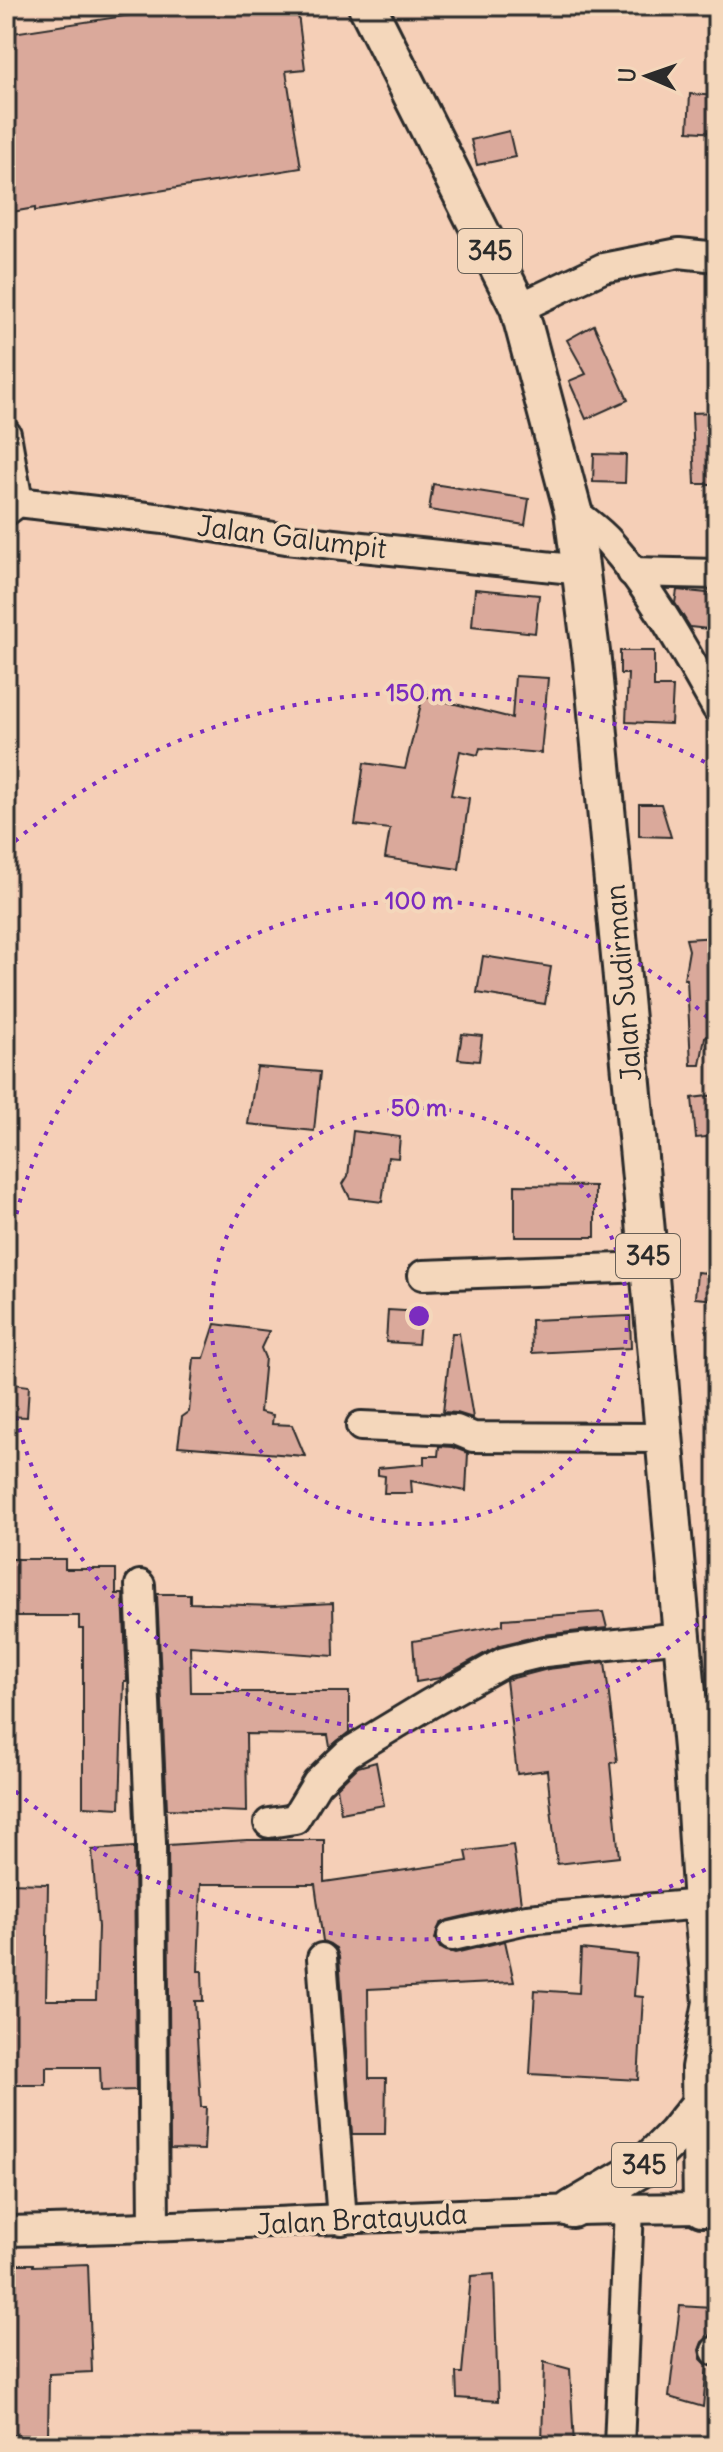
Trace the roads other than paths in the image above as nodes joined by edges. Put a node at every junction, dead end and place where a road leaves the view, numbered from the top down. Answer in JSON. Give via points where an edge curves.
{"nodes":[{"id":1,"x":367,"y":6,"type":"edge"},
{"id":2,"x":717,"y":257,"type":"edge"},
{"id":3,"x":519,"y":308,"type":"junction"},
{"id":4,"x":6,"y":434,"type":"edge"},
{"id":5,"x":12,"y":507,"type":"edge"},
{"id":6,"x":573,"y":511,"type":"junction"},
{"id":7,"x":582,"y":570,"type":"junction"},
{"id":8,"x":632,"y":572,"type":"junction"},
{"id":9,"x":717,"y":574,"type":"edge"},
{"id":10,"x":717,"y":708,"type":"edge"},
{"id":11,"x":649,"y":1267,"type":"junction"},
{"id":12,"x":423,"y":1275,"type":"dead end"},
{"id":13,"x":361,"y":1426,"type":"dead end"},
{"id":14,"x":664,"y":1438,"type":"junction"},
{"id":15,"x":140,"y":1585,"type":"dead end"},
{"id":16,"x":681,"y":1637,"type":"junction"},
{"id":17,"x":269,"y":1823,"type":"dead end"},
{"id":18,"x":702,"y":1904,"type":"junction"},
{"id":19,"x":452,"y":1936,"type":"dead end"},
{"id":20,"x":322,"y":1958,"type":"dead end"},
{"id":21,"x":714,"y":2005,"type":"edge"},
{"id":22,"x":701,"y":2103,"type":"junction"},
{"id":23,"x":629,"y":2208,"type":"junction"},
{"id":24,"x":710,"y":2208,"type":"edge"},
{"id":25,"x":572,"y":2209,"type":"junction"},
{"id":26,"x":342,"y":2220,"type":"junction"},
{"id":27,"x":154,"y":2227,"type":"junction"},
{"id":28,"x":6,"y":2231,"type":"edge"},
{"id":29,"x":619,"y":2446,"type":"edge"}],
"edges":[{"from":1,"to":3,"type":"main road","name":"Jalan Sudirman","number":"345"},
{"from":2,"to":3,"type":"street","via":[[679,253],[603,268]]},
{"from":3,"to":6,"type":"main road","name":"Jalan Sudirman","number":"345"},
{"from":4,"to":5,"type":"street"},
{"from":5,"to":7,"type":"street","name":"Jalan Galumpit","via":[[164,519],[286,539]]},
{"from":6,"to":7,"type":"main road","name":"Jalan Sudirman","number":"345"},
{"from":6,"to":8,"type":"street","via":[[609,541]]},
{"from":7,"to":11,"type":"main road","name":"Jalan Sudirman","number":"345"},
{"from":8,"to":9,"type":"street"},
{"from":8,"to":10,"type":"street"},
{"from":11,"to":12,"type":"street"},
{"from":11,"to":14,"type":"main road","name":"Jalan Sudirman","number":"345"},
{"from":13,"to":14,"type":"street","via":[[456,1430],[473,1437]]},
{"from":14,"to":16,"type":"main road","name":"Jalan Sudirman","number":"345"},
{"from":15,"to":27,"type":"street","via":[[151,1843]]},
{"from":16,"to":17,"type":"street","via":[[545,1652],[504,1662],[348,1753],[317,1783],[295,1819]]},
{"from":16,"to":18,"type":"main road","name":"Jalan Sudirman","number":"345"},
{"from":18,"to":19,"type":"street","via":[[527,1919]]},
{"from":18,"to":21,"type":"main road","name":"Jalan Sudirman","number":"345"},
{"from":20,"to":26,"type":"street"},
{"from":21,"to":22,"type":"main road","number":"345","via":[[700,2068]]},
{"from":22,"to":24,"type":"main road","number":"345"},
{"from":22,"to":25,"type":"main road","number":"345","via":[[642,2168]]},
{"from":23,"to":24,"type":"street","name":"Jalan Bratayuda"},
{"from":23,"to":25,"type":"street","name":"Jalan Bratayuda"},
{"from":23,"to":29,"type":"street"},
{"from":25,"to":26,"type":"street","name":"Jalan Bratayuda"},
{"from":26,"to":27,"type":"street","name":"Jalan Bratayuda"},
{"from":27,"to":28,"type":"street","name":"Jalan Bratayuda"}]}
